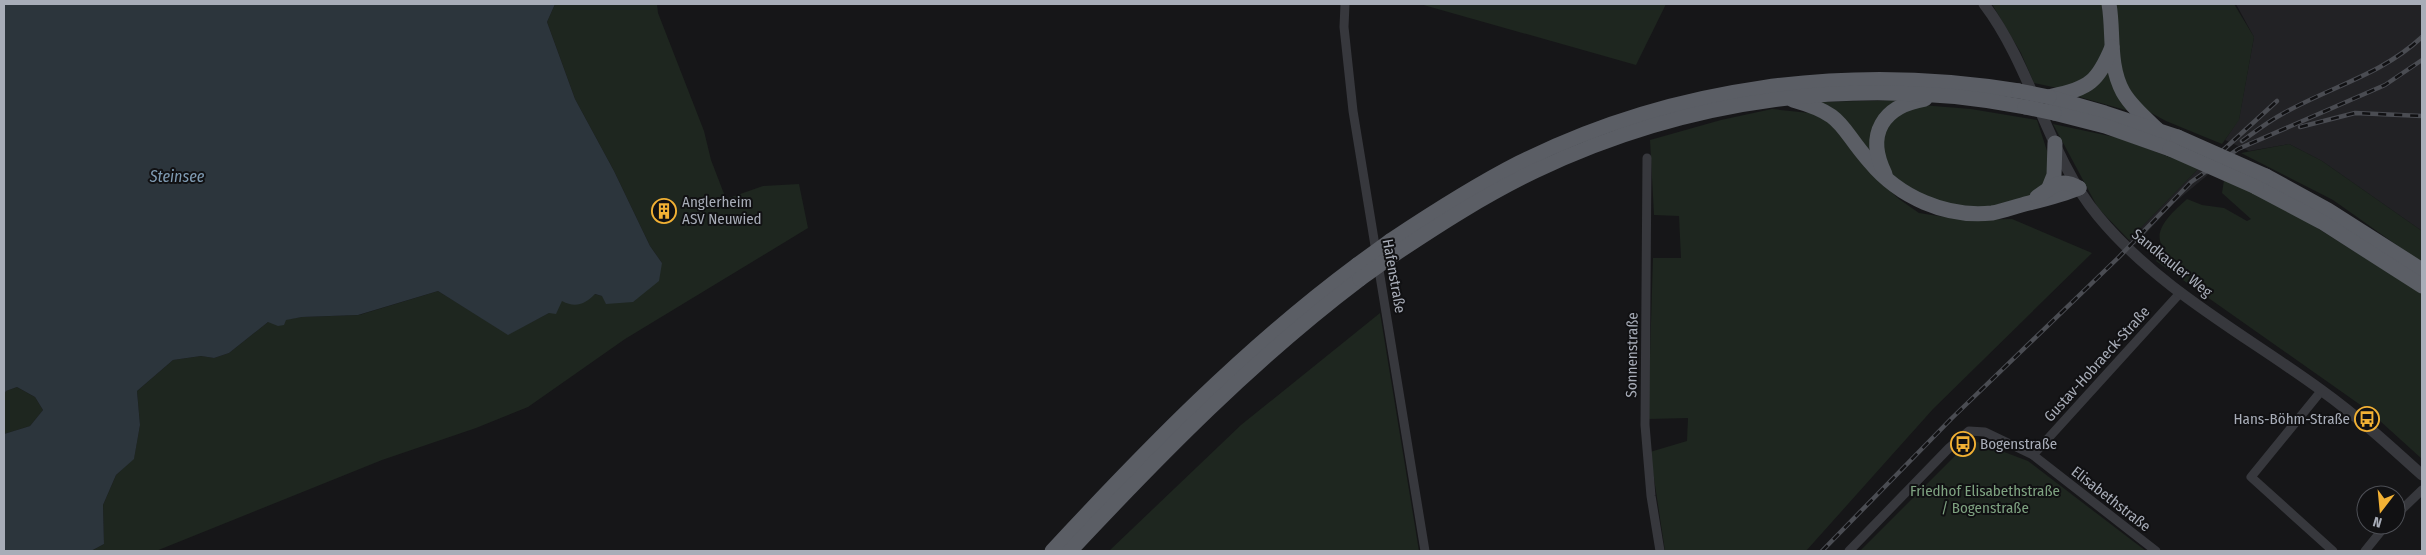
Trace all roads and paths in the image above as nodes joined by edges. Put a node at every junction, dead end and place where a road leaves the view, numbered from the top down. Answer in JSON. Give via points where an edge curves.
{"nodes":[{"id":1,"x":1345,"y":4,"type":"edge"},
{"id":2,"x":1984,"y":4,"type":"edge"},
{"id":3,"x":2109,"y":4,"type":"edge"},
{"id":4,"x":2112,"y":47,"type":"junction"},
{"id":5,"x":1946,"y":95,"type":"junction"},
{"id":6,"x":2049,"y":97,"type":"junction"},
{"id":7,"x":1785,"y":98,"type":"junction"},
{"id":8,"x":2157,"y":129,"type":"junction"},
{"id":9,"x":2055,"y":143,"type":"junction"},
{"id":10,"x":2174,"y":143,"type":"junction"},
{"id":11,"x":1647,"y":158,"type":"dead end"},
{"id":12,"x":1887,"y":178,"type":"junction"},
{"id":13,"x":2261,"y":182,"type":"junction"},
{"id":14,"x":2079,"y":188,"type":"junction"},
{"id":15,"x":2048,"y":190,"type":"junction"},
{"id":16,"x":2028,"y":204,"type":"junction"},
{"id":17,"x":1392,"y":248,"type":"junction"},
{"id":18,"x":2422,"y":270,"type":"edge"},
{"id":19,"x":1359,"y":272,"type":"junction"},
{"id":20,"x":2422,"y":286,"type":"edge"},
{"id":21,"x":2181,"y":292,"type":"junction"},
{"id":22,"x":2322,"y":390,"type":"junction"},
{"id":23,"x":2033,"y":455,"type":"junction"},
{"id":24,"x":2422,"y":475,"type":"edge"},
{"id":25,"x":2422,"y":490,"type":"edge"},
{"id":26,"x":2406,"y":505,"type":"edge"},
{"id":27,"x":2378,"y":535,"type":"edge"},
{"id":28,"x":1052,"y":551,"type":"edge"},
{"id":29,"x":1070,"y":551,"type":"edge"},
{"id":30,"x":1425,"y":551,"type":"edge"},
{"id":31,"x":1660,"y":551,"type":"edge"},
{"id":32,"x":1849,"y":551,"type":"edge"},
{"id":33,"x":2156,"y":551,"type":"edge"},
{"id":34,"x":2332,"y":551,"type":"edge"},
{"id":35,"x":2365,"y":551,"type":"edge"}],
"edges":[{"from":1,"to":30,"type":"street","name":"Hafenstraße","via":[[1344,26],[1353,111]]},
{"from":2,"to":9,"type":"street","name":"Sandkauler Weg","via":[[2010,46]]},
{"from":3,"to":4,"type":"highway"},
{"from":4,"to":6,"type":"highway","via":[[2103,68],[2091,83],[2075,91]]},
{"from":4,"to":8,"type":"highway","via":[[2116,75],[2123,92]]},
{"from":5,"to":7,"type":"highway","via":[[1881,92]]},
{"from":5,"to":10,"type":"highway","bridge":true,"via":[[2026,107]]},
{"from":5,"to":12,"type":"highway","via":[[1906,103],[1884,119],[1878,134],[1877,152]]},
{"from":6,"to":8,"type":"highway"},
{"from":6,"to":17,"type":"highway","bridge":true,"via":[[1936,81],[1857,79],[1744,90],[1680,103],[1544,151],[1463,194]]},
{"from":7,"to":12,"type":"highway","via":[[1817,107],[1837,119],[1869,162]]},
{"from":7,"to":17,"type":"highway","via":[[1679,118],[1586,149],[1533,172]]},
{"from":8,"to":10,"type":"highway"},
{"from":9,"to":14,"type":"street","name":"Sandkauler Weg"},
{"from":9,"to":15,"type":"highway","via":[[2054,175]]},
{"from":10,"to":13,"type":"highway","bridge":true},
{"from":11,"to":31,"type":"street","name":"Sonnenstraße","via":[[1645,425]]},
{"from":12,"to":16,"type":"highway","via":[[1913,197],[1958,212],[1993,212]]},
{"from":13,"to":18,"type":"highway","via":[[2328,210]]},
{"from":13,"to":20,"type":"highway"},
{"from":14,"to":15,"type":"highway","via":[[2067,182]]},
{"from":14,"to":16,"type":"highway"},
{"from":14,"to":21,"type":"street","name":"Sandkauler Weg","via":[[2121,242]]},
{"from":15,"to":16,"type":"highway"},
{"from":17,"to":19,"type":"highway","bridge":true},
{"from":19,"to":28,"type":"highway","via":[[1296,311],[1210,389]]},
{"from":19,"to":29,"type":"highway","via":[[1202,414]]},
{"from":21,"to":22,"type":"street","name":"Sandkauler Weg"},
{"from":21,"to":23,"type":"street","name":"Gustav-Hobraeck-Straße"},
{"from":22,"to":24,"type":"street","name":"Sandkauler Weg"},
{"from":22,"to":34,"type":"street","via":[[2251,477]]},
{"from":23,"to":32,"type":"street","name":"Elisabethstraße","via":[[1985,432],[1969,430]]},
{"from":23,"to":33,"type":"street","name":"Elisabethstraße"},
{"from":25,"to":26,"type":"street"},
{"from":27,"to":35,"type":"street"}]}
